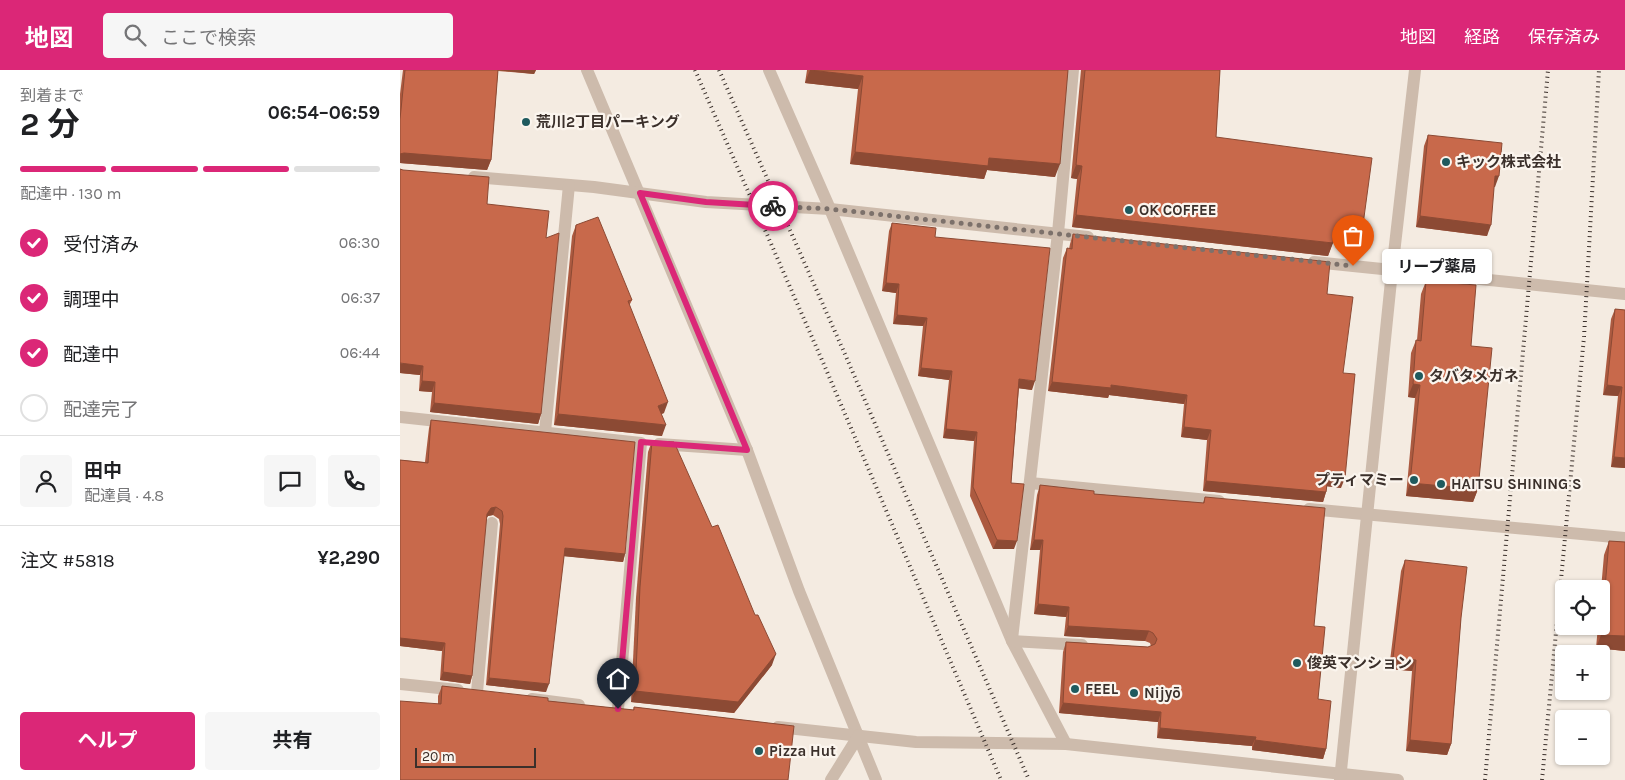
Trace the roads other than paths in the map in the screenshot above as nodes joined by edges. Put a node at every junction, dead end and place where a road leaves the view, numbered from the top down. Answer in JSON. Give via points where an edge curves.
{"nodes":[{"id":1,"x":588,"y":70,"type":"edge"},
{"id":2,"x":769,"y":70,"type":"edge"},
{"id":3,"x":1073,"y":70,"type":"edge"},
{"id":4,"x":1414,"y":70,"type":"edge"},
{"id":5,"x":460,"y":176,"type":"edge"},
{"id":6,"x":569,"y":185,"type":"junction"},
{"id":7,"x":640,"y":193,"type":"junction"},
{"id":8,"x":830,"y":209,"type":"junction"},
{"id":9,"x":1058,"y":233,"type":"junction"},
{"id":10,"x":1098,"y":238,"type":"edge"},
{"id":11,"x":1304,"y":261,"type":"edge"},
{"id":12,"x":1392,"y":270,"type":"junction"},
{"id":13,"x":1625,"y":294,"type":"edge"},
{"id":14,"x":400,"y":417,"type":"edge"},
{"id":15,"x":544,"y":432,"type":"junction"},
{"id":16,"x":641,"y":442,"type":"junction"},
{"id":17,"x":747,"y":450,"type":"junction"},
{"id":18,"x":1030,"y":483,"type":"junction"},
{"id":19,"x":1228,"y":502,"type":"edge"},
{"id":20,"x":1298,"y":508,"type":"edge"},
{"id":21,"x":1367,"y":515,"type":"junction"},
{"id":22,"x":492,"y":523,"type":"edge"},
{"id":23,"x":1625,"y":538,"type":"edge"},
{"id":24,"x":1012,"y":641,"type":"junction"},
{"id":25,"x":1098,"y":646,"type":"edge"},
{"id":26,"x":400,"y":684,"type":"edge"},
{"id":27,"x":524,"y":698,"type":"edge"},
{"id":28,"x":590,"y":706,"type":"edge"},
{"id":29,"x":618,"y":709,"type":"edge"},
{"id":30,"x":765,"y":725,"type":"edge"},
{"id":31,"x":859,"y":735,"type":"junction"},
{"id":32,"x":1066,"y":744,"type":"junction"},
{"id":33,"x":1341,"y":777,"type":"edge"},
{"id":34,"x":1357,"y":778,"type":"edge"},
{"id":35,"x":832,"y":780,"type":"edge"},
{"id":36,"x":876,"y":780,"type":"edge"},
{"id":37,"x":1398,"y":780,"type":"edge"}],
"edges":[{"from":1,"to":7,"type":"street"},
{"from":2,"to":8,"type":"street"},
{"from":3,"to":9,"type":"street"},
{"from":4,"to":12,"type":"street"},
{"from":5,"to":6,"type":"street"},
{"from":6,"to":7,"type":"street"},
{"from":6,"to":15,"type":"street"},
{"from":7,"to":8,"type":"street","via":[[706,202]]},
{"from":7,"to":17,"type":"street"},
{"from":8,"to":9,"type":"street"},
{"from":8,"to":24,"type":"street"},
{"from":9,"to":10,"type":"street"},
{"from":9,"to":18,"type":"street"},
{"from":11,"to":12,"type":"street"},
{"from":12,"to":13,"type":"street"},
{"from":12,"to":21,"type":"street"},
{"from":14,"to":15,"type":"street"},
{"from":15,"to":16,"type":"street"},
{"from":16,"to":17,"type":"street"},
{"from":16,"to":29,"type":"street"},
{"from":17,"to":31,"type":"street","via":[[799,591]]},
{"from":18,"to":19,"type":"street"},
{"from":18,"to":24,"type":"street"},
{"from":20,"to":21,"type":"street"},
{"from":21,"to":23,"type":"street"},
{"from":21,"to":33,"type":"street"},
{"from":22,"to":26,"type":"street","via":[[482,693]]},
{"from":24,"to":25,"type":"street"},
{"from":24,"to":32,"type":"street"},
{"from":27,"to":28,"type":"street"},
{"from":30,"to":31,"type":"street"},
{"from":31,"to":32,"type":"street","via":[[916,742]]},
{"from":31,"to":35,"type":"street"},
{"from":31,"to":36,"type":"street"},
{"from":32,"to":33,"type":"street"},
{"from":33,"to":34,"type":"street"},
{"from":34,"to":37,"type":"street"}]}
